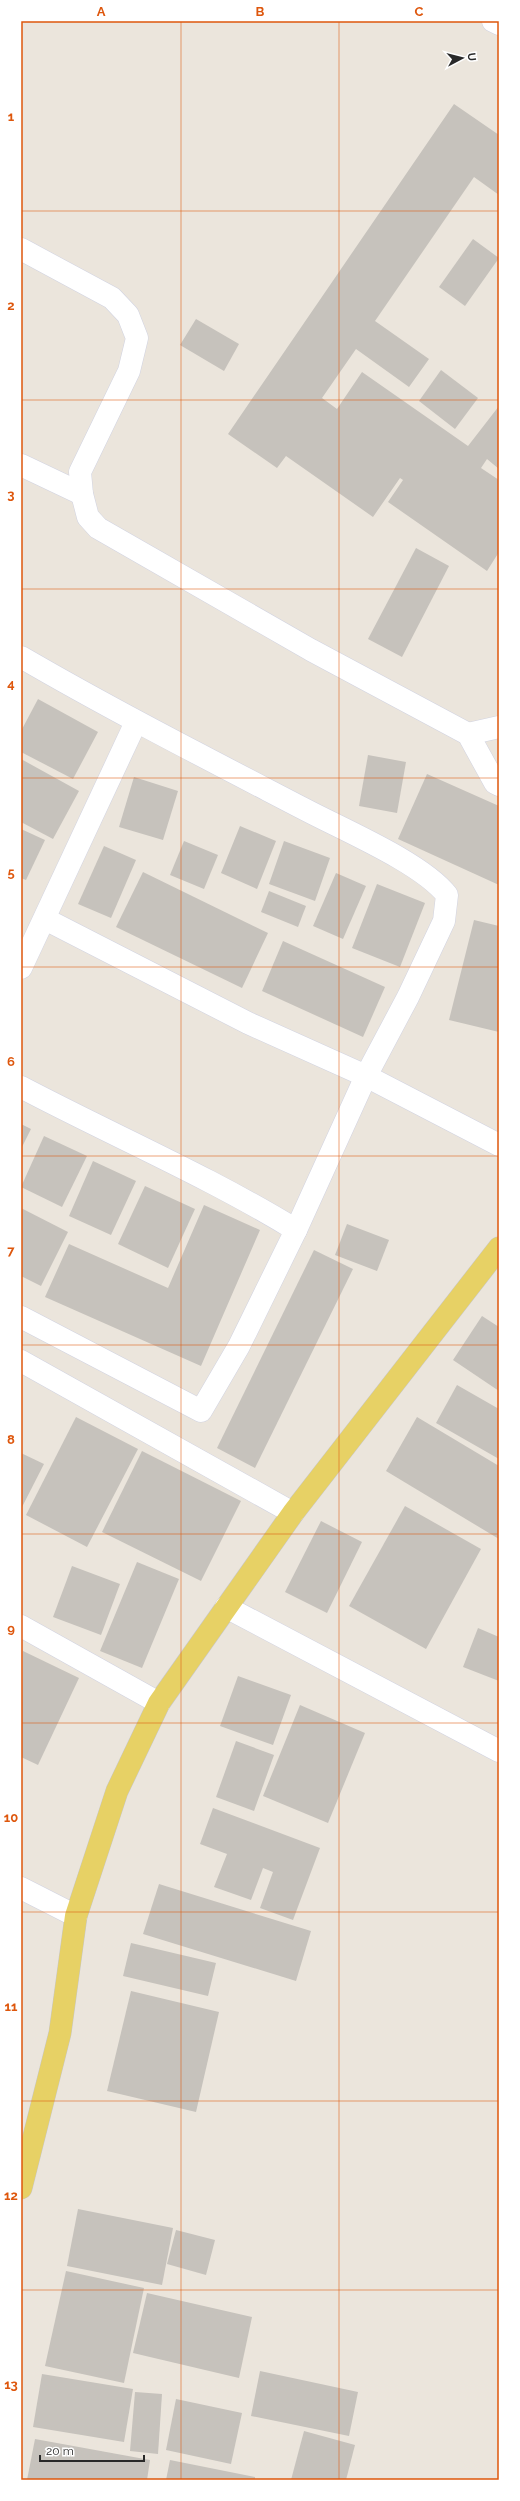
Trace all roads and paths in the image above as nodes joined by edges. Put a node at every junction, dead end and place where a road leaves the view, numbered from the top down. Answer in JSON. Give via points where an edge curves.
{"nodes":[{"id":1,"x":493,"y":21,"type":"edge"},
{"id":2,"x":499,"y":24,"type":"edge"},
{"id":3,"x":21,"y":250,"type":"edge"},
{"id":4,"x":21,"y":465,"type":"edge"},
{"id":5,"x":82,"y":494,"type":"junction"},
{"id":6,"x":21,"y":657,"type":"edge"},
{"id":7,"x":136,"y":722,"type":"junction"},
{"id":8,"x":499,"y":727,"type":"edge"},
{"id":9,"x":468,"y":734,"type":"junction"},
{"id":10,"x":499,"y":785,"type":"edge"},
{"id":11,"x":45,"y":919,"type":"junction"},
{"id":12,"x":21,"y":968,"type":"edge"},
{"id":13,"x":366,"y":1076,"type":"junction"},
{"id":14,"x":21,"y":1087,"type":"edge"},
{"id":15,"x":499,"y":1145,"type":"edge"},
{"id":16,"x":296,"y":1230,"type":"junction"},
{"id":17,"x":499,"y":1248,"type":"edge"},
{"id":18,"x":21,"y":1317,"type":"edge"},
{"id":19,"x":21,"y":1361,"type":"edge"},
{"id":20,"x":293,"y":1513,"type":"junction"},
{"id":21,"x":226,"y":1608,"type":"junction"},
{"id":22,"x":21,"y":1626,"type":"edge"},
{"id":23,"x":159,"y":1704,"type":"junction"},
{"id":24,"x":499,"y":1751,"type":"edge"},
{"id":25,"x":21,"y":1888,"type":"edge"},
{"id":26,"x":76,"y":1916,"type":"junction"},
{"id":27,"x":26,"y":2149,"type":"edge"},
{"id":28,"x":21,"y":2188,"type":"edge"}],
"edges":[{"from":1,"to":2,"type":"street"},
{"from":3,"to":5,"type":"street","via":[[112,298],[128,315],[137,338],[129,371],[80,472]]},
{"from":4,"to":5,"type":"street"},
{"from":5,"to":9,"type":"street","via":[[88,517],[98,528],[311,650]]},
{"from":6,"to":7,"type":"street"},
{"from":7,"to":11,"type":"street"},
{"from":7,"to":13,"type":"street","via":[[393,855],[438,884],[447,896],[444,921],[408,997]]},
{"from":8,"to":9,"type":"street"},
{"from":9,"to":10,"type":"street","via":[[495,783]]},
{"from":11,"to":12,"type":"street"},
{"from":11,"to":13,"type":"street","via":[[248,1023]]},
{"from":13,"to":15,"type":"street"},
{"from":13,"to":16,"type":"street"},
{"from":14,"to":16,"type":"street","via":[[94,1126],[256,1205]]},
{"from":16,"to":18,"type":"street","via":[[239,1346],[201,1411]]},
{"from":17,"to":20,"type":"main road"},
{"from":19,"to":20,"type":"street"},
{"from":20,"to":21,"type":"main road"},
{"from":21,"to":23,"type":"main road"},
{"from":21,"to":24,"type":"street"},
{"from":22,"to":23,"type":"street"},
{"from":23,"to":26,"type":"main road","via":[[116,1791]]},
{"from":25,"to":26,"type":"street"},
{"from":26,"to":27,"type":"main road","via":[[60,2033]]},
{"from":27,"to":28,"type":"main road"}]}
